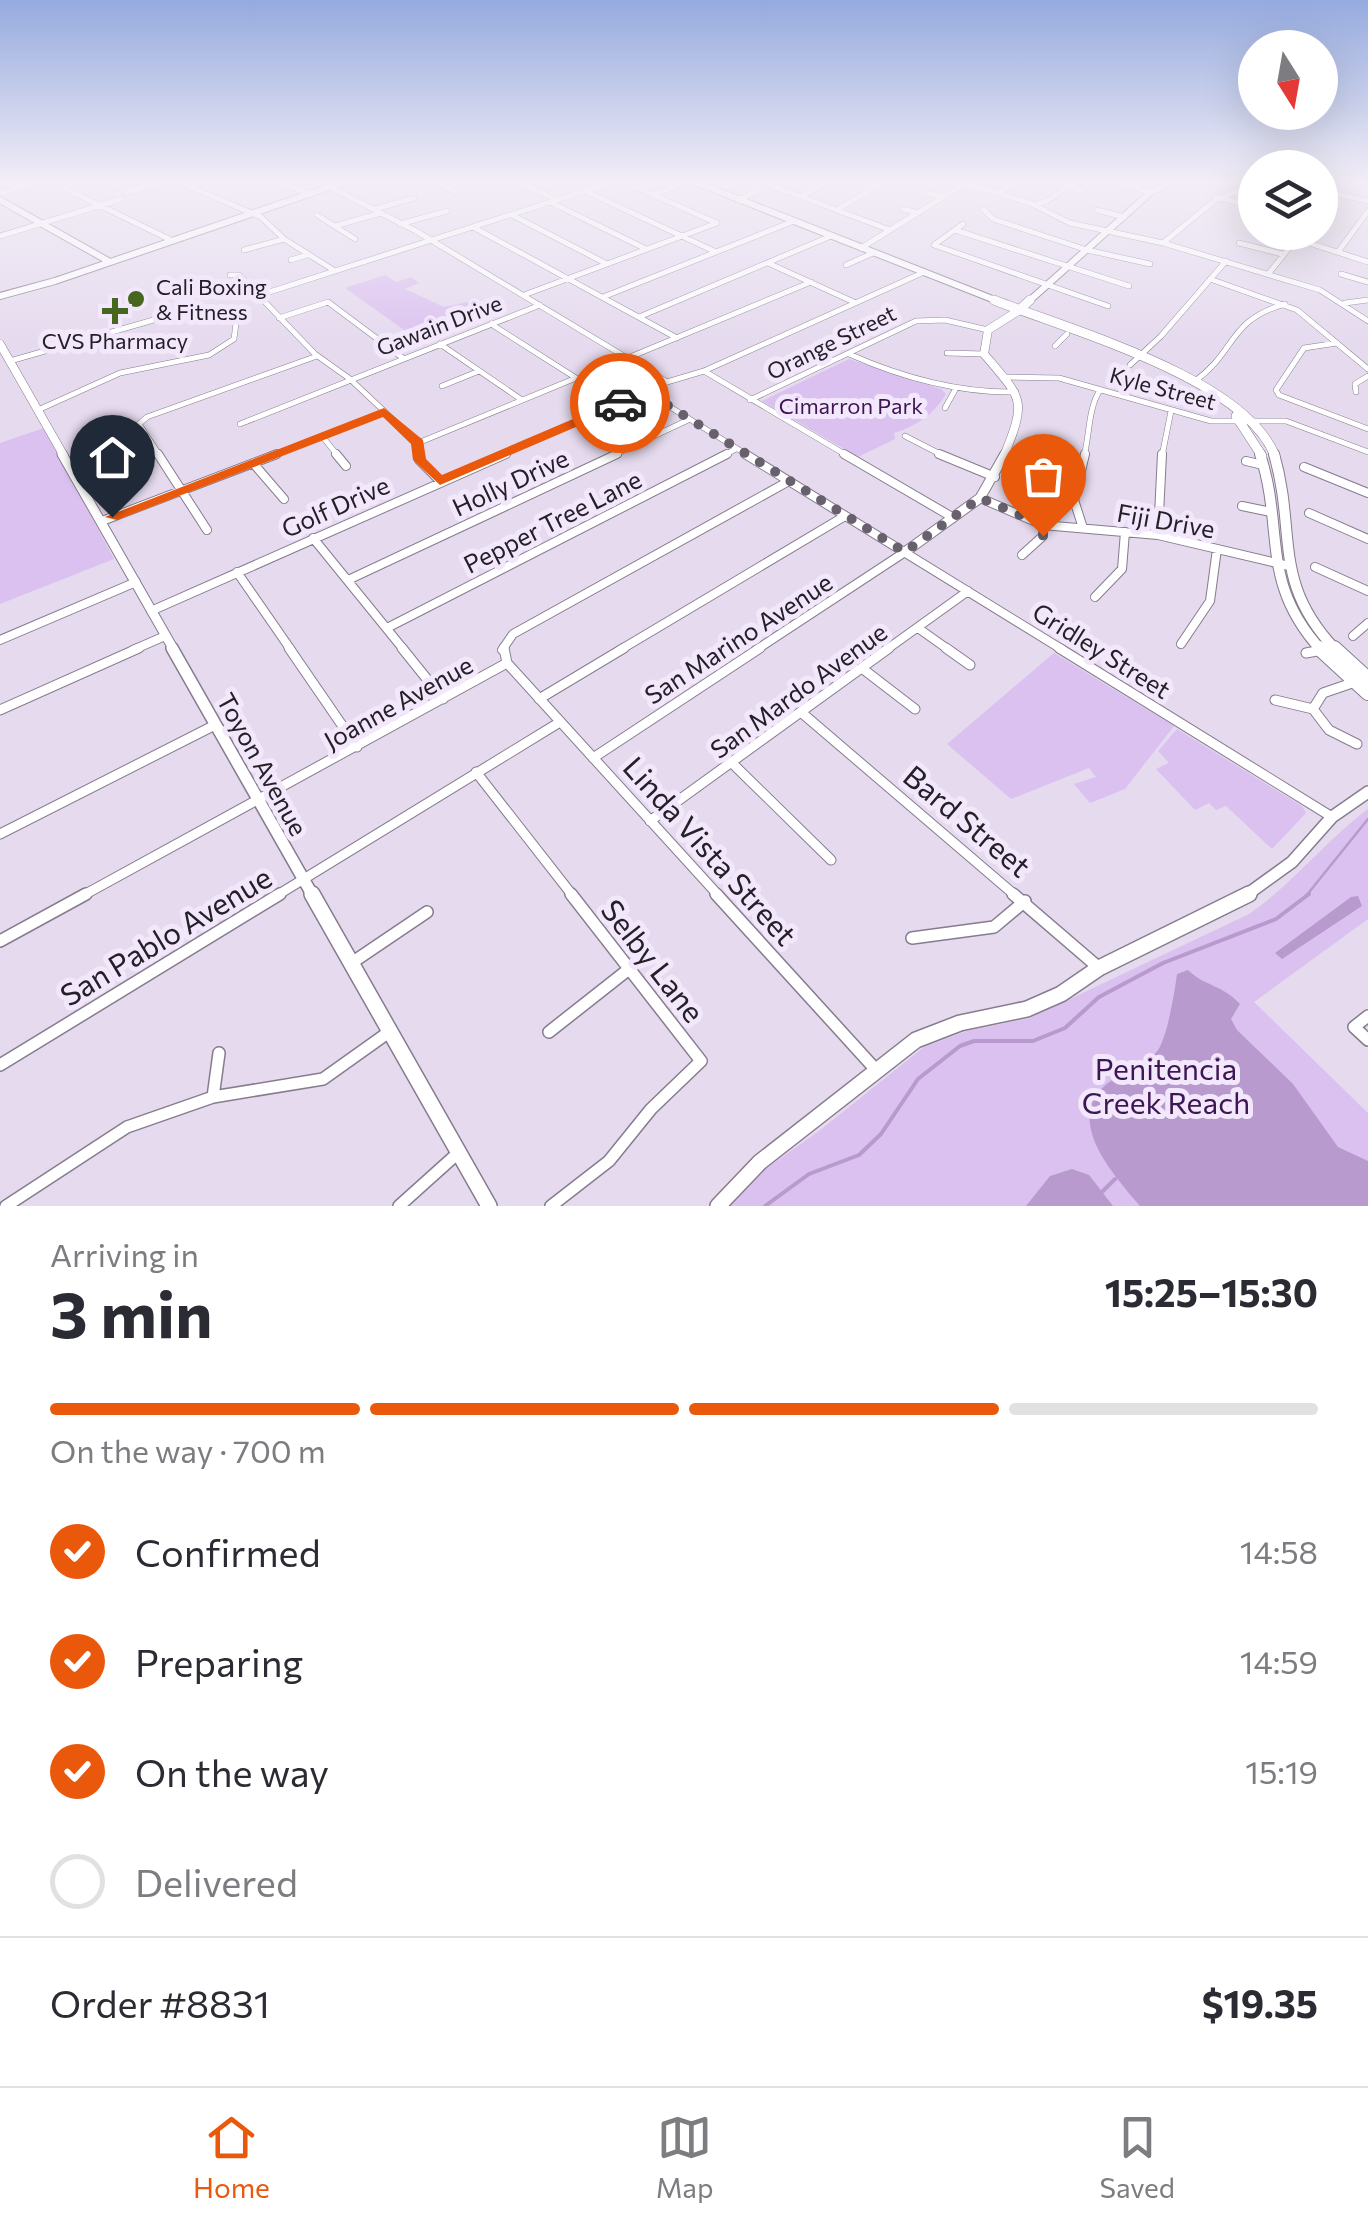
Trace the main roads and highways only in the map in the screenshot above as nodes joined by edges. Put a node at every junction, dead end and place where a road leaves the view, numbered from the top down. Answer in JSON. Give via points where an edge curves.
{"nodes":[{"id":1,"x":831,"y":236,"type":"edge"},
{"id":2,"x":1102,"y":236,"type":"edge"},
{"id":3,"x":1018,"y":311,"type":"junction"},
{"id":4,"x":1136,"y":361,"type":"junction"},
{"id":5,"x":1246,"y":421,"type":"junction"},
{"id":6,"x":1283,"y":564,"type":"junction"},
{"id":7,"x":1361,"y":681,"type":"edge"},
{"id":8,"x":1368,"y":692,"type":"edge"}],
"edges":[{"from":1,"to":3,"type":"main road"},
{"from":2,"to":3,"type":"main road"},
{"from":3,"to":4,"type":"main road"},
{"from":3,"to":4,"type":"main road"},
{"from":4,"to":5,"type":"main road","via":[[1194,386]]},
{"from":4,"to":5,"type":"main road","via":[[1195,380]]},
{"from":5,"to":6,"type":"main road","via":[[1267,466]]},
{"from":5,"to":6,"type":"main road","via":[[1272,446],[1279,466]]},
{"from":6,"to":7,"type":"main road","via":[[1304,610]]},
{"from":6,"to":7,"type":"main road","via":[[1290,607],[1322,650]]},
{"from":7,"to":8,"type":"main road"}]}
